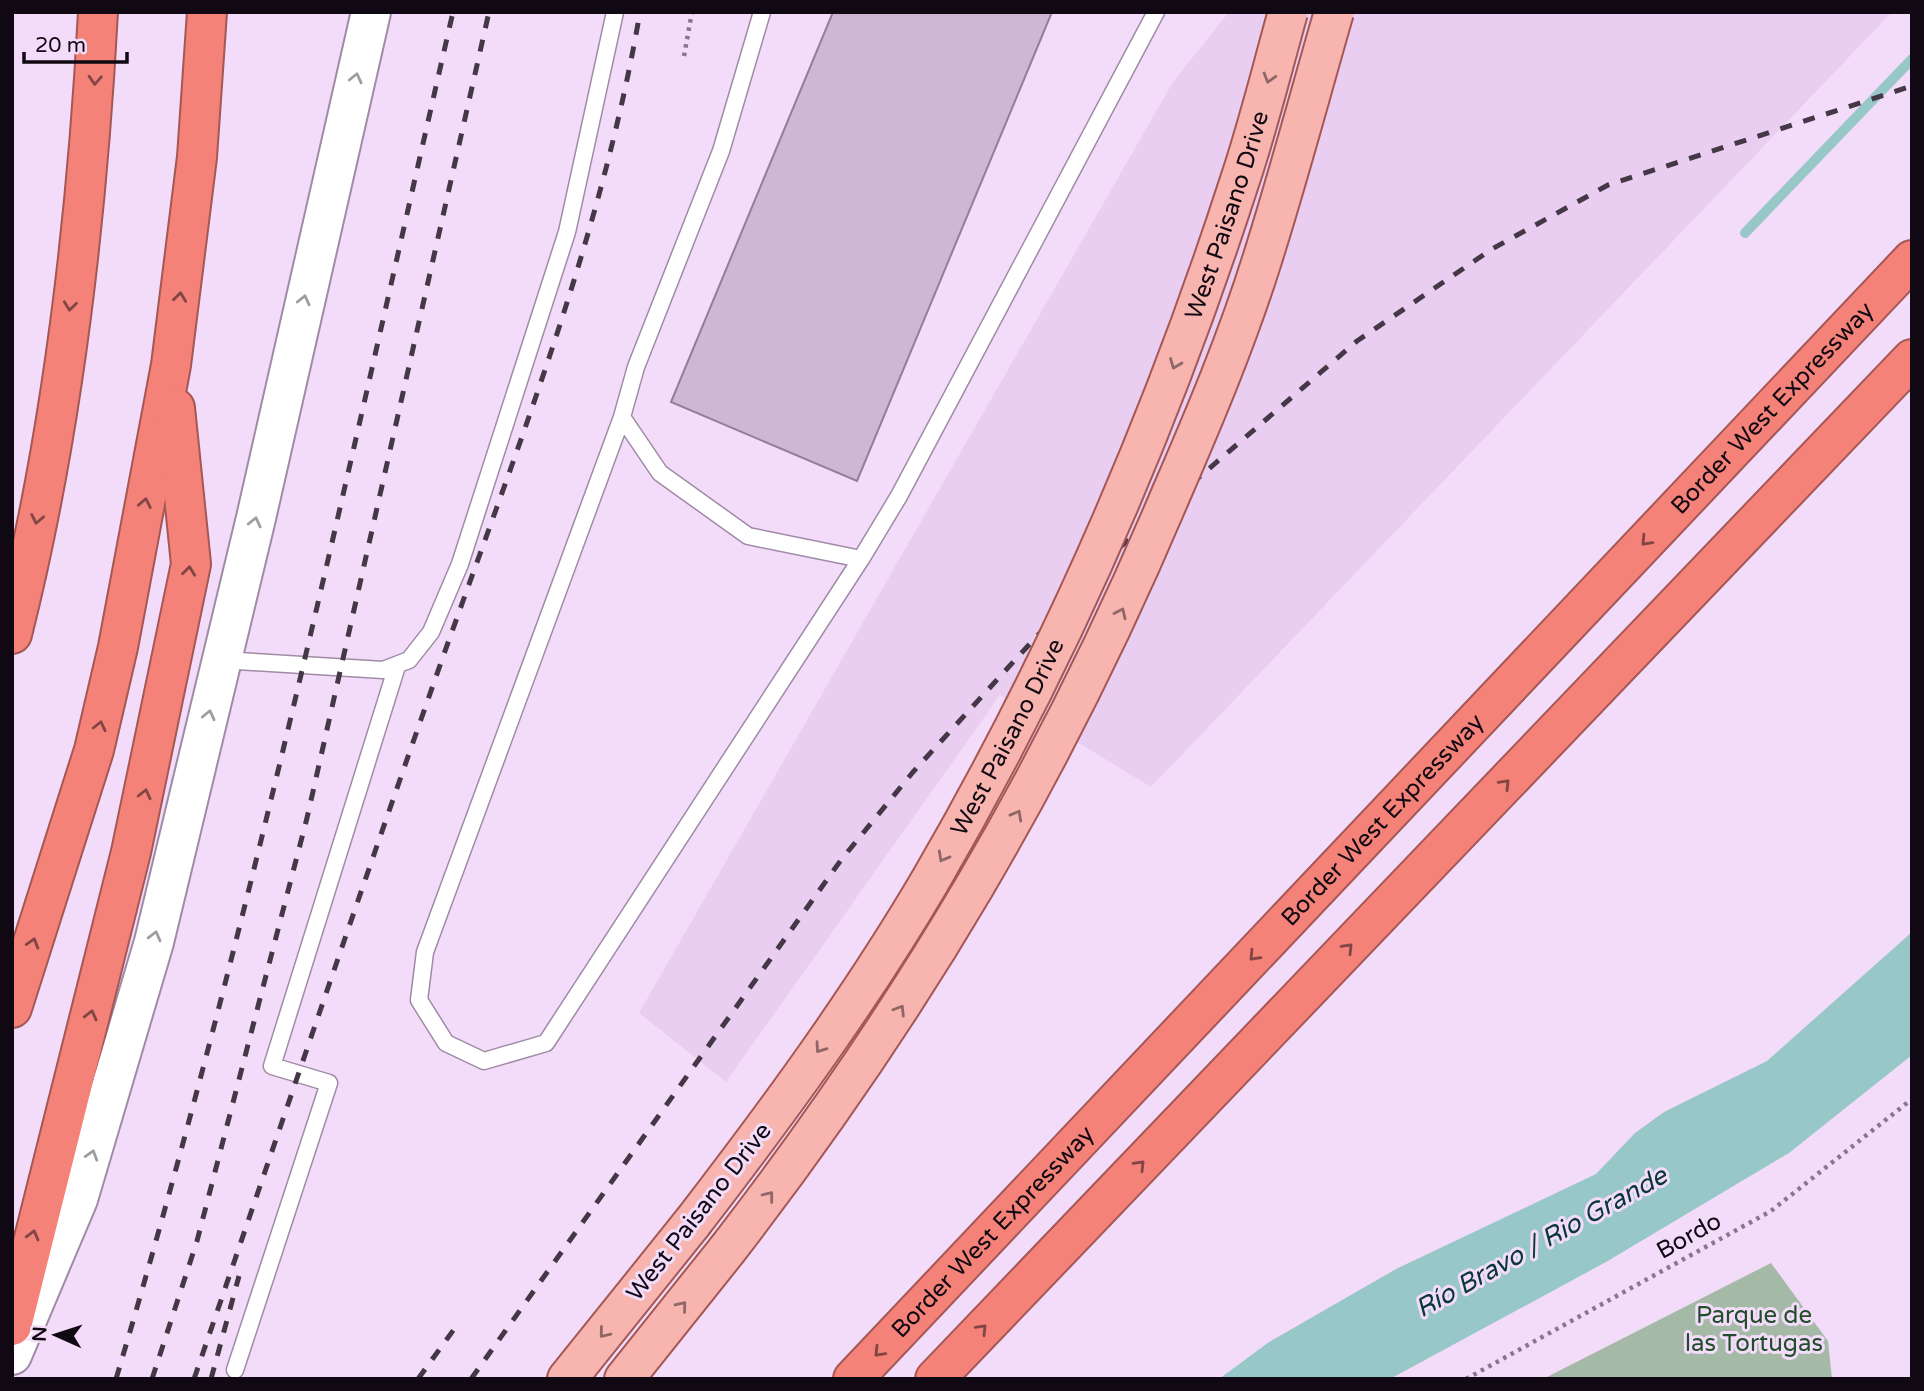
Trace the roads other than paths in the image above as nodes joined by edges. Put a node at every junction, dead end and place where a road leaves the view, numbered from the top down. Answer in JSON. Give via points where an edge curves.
{"nodes":[{"id":1,"x":98,"y":12,"type":"edge"},
{"id":2,"x":207,"y":12,"type":"edge"},
{"id":3,"x":371,"y":12,"type":"edge"},
{"id":4,"x":615,"y":12,"type":"edge"},
{"id":5,"x":762,"y":12,"type":"edge"},
{"id":6,"x":1156,"y":12,"type":"edge"},
{"id":7,"x":1288,"y":12,"type":"edge"},
{"id":8,"x":1334,"y":12,"type":"edge"},
{"id":9,"x":1912,"y":260,"type":"edge"},
{"id":10,"x":64,"y":355,"type":"junction"},
{"id":11,"x":1912,"y":359,"type":"edge"},
{"id":12,"x":171,"y":365,"type":"junction"},
{"id":13,"x":622,"y":417,"type":"junction"},
{"id":14,"x":12,"y":505,"type":"edge"},
{"id":15,"x":861,"y":559,"type":"junction"},
{"id":16,"x":12,"y":634,"type":"edge"},
{"id":17,"x":222,"y":660,"type":"junction"},
{"id":18,"x":397,"y":666,"type":"junction"},
{"id":19,"x":12,"y":1008,"type":"edge"},
{"id":20,"x":12,"y":1326,"type":"edge"},
{"id":21,"x":12,"y":1355,"type":"edge"},
{"id":22,"x":235,"y":1370,"type":"dead end"},
{"id":23,"x":567,"y":1379,"type":"edge"},
{"id":24,"x":624,"y":1379,"type":"edge"},
{"id":25,"x":853,"y":1379,"type":"edge"},
{"id":26,"x":935,"y":1379,"type":"edge"}],
"edges":[{"from":1,"to":10,"type":"highway","one_way":true,"via":[[92,138]]},
{"from":12,"to":2,"type":"highway","one_way":true,"via":[[197,157]]},
{"from":17,"to":3,"type":"street","one_way":true},
{"from":4,"to":18,"type":"lane","via":[[567,232],[460,564],[431,632],[409,660]]},
{"from":5,"to":13,"type":"lane","via":[[721,151],[636,367]]},
{"from":6,"to":15,"type":"lane","via":[[899,496]]},
{"from":7,"to":23,"type":"main road","name":"West Paisano Drive","one_way":true,"bridge":true,"via":[[1241,179],[1174,367],[1067,621],[930,882],[755,1142]]},
{"from":24,"to":8,"type":"main road","name":"West Paisano Drive","one_way":true,"bridge":true,"via":[[787,1173],[888,1028],[969,901],[1042,769],[1123,610],[1203,420],[1262,262]]},
{"from":9,"to":25,"type":"highway","name":"Border West Expressway","one_way":true},
{"from":10,"to":14,"type":"highway"},
{"from":10,"to":16,"type":"highway","one_way":true,"via":[[47,469]]},
{"from":26,"to":11,"type":"highway","one_way":true},
{"from":19,"to":12,"type":"highway","one_way":true,"via":[[94,750]]},
{"from":20,"to":12,"type":"highway","one_way":true,"via":[[131,852],[191,564]]},
{"from":13,"to":15,"type":"lane","via":[[660,473],[748,536]]},
{"from":13,"to":15,"type":"lane","via":[[425,952],[419,1000],[446,1043],[484,1060],[546,1043]]},
{"from":17,"to":18,"type":"lane","via":[[375,671]]},
{"from":21,"to":17,"type":"street","one_way":true,"via":[[78,1199],[122,1056]]},
{"from":18,"to":22,"type":"lane","via":[[272,1066],[329,1083]]}]}
